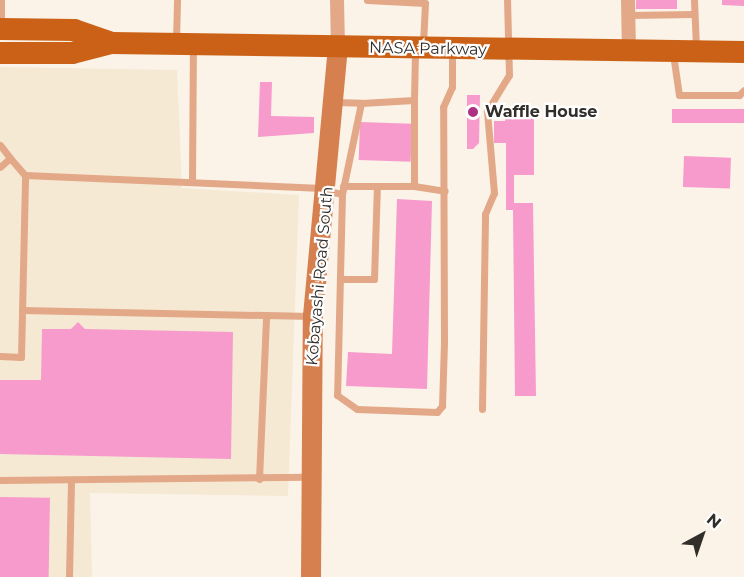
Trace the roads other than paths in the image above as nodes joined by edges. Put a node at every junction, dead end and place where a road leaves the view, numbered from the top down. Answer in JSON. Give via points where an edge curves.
{"nodes":[{"id":1,"x":1,"y":0,"type":"edge"},
{"id":2,"x":177,"y":0,"type":"edge"},
{"id":3,"x":337,"y":0,"type":"edge"},
{"id":4,"x":368,"y":0,"type":"edge"},
{"id":5,"x":507,"y":0,"type":"edge"},
{"id":6,"x":628,"y":0,"type":"edge"},
{"id":7,"x":694,"y":0,"type":"edge"},
{"id":8,"x":638,"y":13,"type":"junction"},
{"id":9,"x":694,"y":14,"type":"junction"},
{"id":10,"x":1,"y":29,"type":"edge"},
{"id":11,"x":111,"y":43,"type":"junction"},
{"id":12,"x":184,"y":45,"type":"junction"},
{"id":13,"x":338,"y":47,"type":"junction"},
{"id":14,"x":419,"y":49,"type":"junction"},
{"id":15,"x":452,"y":50,"type":"junction"},
{"id":16,"x":508,"y":51,"type":"junction"},
{"id":17,"x":629,"y":52,"type":"junction"},
{"id":18,"x":672,"y":52,"type":"junction"},
{"id":19,"x":696,"y":52,"type":"junction"},
{"id":20,"x":744,"y":52,"type":"edge"},
{"id":21,"x":0,"y":53,"type":"edge"},
{"id":22,"x":744,"y":90,"type":"edge"},
{"id":23,"x":414,"y":100,"type":"junction"},
{"id":24,"x":335,"y":102,"type":"junction"},
{"id":25,"x":360,"y":103,"type":"junction"},
{"id":26,"x":0,"y":145,"type":"edge"},
{"id":27,"x":10,"y":158,"type":"junction"},
{"id":28,"x":0,"y":166,"type":"edge"},
{"id":29,"x":25,"y":175,"type":"junction"},
{"id":30,"x":192,"y":182,"type":"junction"},
{"id":31,"x":377,"y":186,"type":"junction"},
{"id":32,"x":414,"y":186,"type":"junction"},
{"id":33,"x":335,"y":190,"type":"junction"},
{"id":34,"x":445,"y":192,"type":"junction"},
{"id":35,"x":340,"y":279,"type":"junction"},
{"id":36,"x":22,"y":310,"type":"junction"},
{"id":37,"x":313,"y":316,"type":"junction"},
{"id":38,"x":266,"y":317,"type":"junction"},
{"id":39,"x":0,"y":356,"type":"edge"},
{"id":40,"x":482,"y":409,"type":"dead end"},
{"id":41,"x":311,"y":477,"type":"junction"},
{"id":42,"x":259,"y":479,"type":"junction"},
{"id":43,"x":0,"y":480,"type":"edge"},
{"id":44,"x":71,"y":481,"type":"junction"},
{"id":45,"x":69,"y":577,"type":"edge"},
{"id":46,"x":311,"y":577,"type":"edge"}],
"edges":[{"from":1,"to":10,"type":"lane"},
{"from":2,"to":12,"type":"lane"},
{"from":3,"to":13,"type":"street"},
{"from":4,"to":14,"type":"lane","via":[[424,3]]},
{"from":5,"to":16,"type":"lane"},
{"from":6,"to":8,"type":"street"},
{"from":7,"to":9,"type":"lane"},
{"from":8,"to":9,"type":"lane"},
{"from":8,"to":17,"type":"street"},
{"from":9,"to":19,"type":"lane"},
{"from":10,"to":11,"type":"main road","name":"NASA Parkway","via":[[74,30]]},
{"from":11,"to":12,"type":"main road","name":"NASA Parkway"},
{"from":11,"to":21,"type":"main road","name":"NASA Parkway","via":[[72,53]]},
{"from":12,"to":13,"type":"main road","name":"NASA Parkway"},
{"from":12,"to":30,"type":"lane"},
{"from":13,"to":14,"type":"main road","name":"NASA Parkway"},
{"from":13,"to":24,"type":"street","name":"Kobayashi Road South"},
{"from":14,"to":15,"type":"main road","name":"NASA Parkway"},
{"from":14,"to":23,"type":"lane"},
{"from":15,"to":16,"type":"main road","name":"NASA Parkway"},
{"from":15,"to":34,"type":"lane","via":[[452,87],[443,107]]},
{"from":16,"to":17,"type":"main road","name":"NASA Parkway"},
{"from":16,"to":40,"type":"lane","via":[[510,75],[487,111],[494,193],[485,214]]},
{"from":17,"to":18,"type":"main road","name":"NASA Parkway"},
{"from":18,"to":19,"type":"main road","name":"NASA Parkway"},
{"from":18,"to":22,"type":"lane","via":[[679,95],[731,95]]},
{"from":19,"to":20,"type":"main road","name":"NASA Parkway"},
{"from":23,"to":25,"type":"lane"},
{"from":23,"to":32,"type":"lane"},
{"from":24,"to":25,"type":"lane"},
{"from":24,"to":33,"type":"street","name":"Kobayashi Road South"},
{"from":25,"to":33,"type":"lane"},
{"from":26,"to":27,"type":"lane"},
{"from":27,"to":28,"type":"lane"},
{"from":27,"to":29,"type":"lane"},
{"from":29,"to":30,"type":"lane"},
{"from":29,"to":36,"type":"lane"},
{"from":30,"to":33,"type":"lane"},
{"from":31,"to":32,"type":"lane"},
{"from":31,"to":33,"type":"lane"},
{"from":31,"to":35,"type":"lane","via":[[374,279]]},
{"from":32,"to":34,"type":"lane"},
{"from":33,"to":35,"type":"lane"},
{"from":33,"to":37,"type":"street","name":"Kobayashi Road South"},
{"from":34,"to":35,"type":"lane","via":[[442,405],[437,412],[357,409],[337,395]]},
{"from":36,"to":38,"type":"lane"},
{"from":36,"to":39,"type":"lane","via":[[21,357]]},
{"from":37,"to":38,"type":"lane"},
{"from":37,"to":41,"type":"street","name":"Kobayashi Road South"},
{"from":38,"to":42,"type":"lane"},
{"from":41,"to":42,"type":"lane"},
{"from":41,"to":46,"type":"street","name":"Kobayashi Road South"},
{"from":42,"to":44,"type":"lane"},
{"from":43,"to":44,"type":"lane"},
{"from":44,"to":45,"type":"lane"}]}
